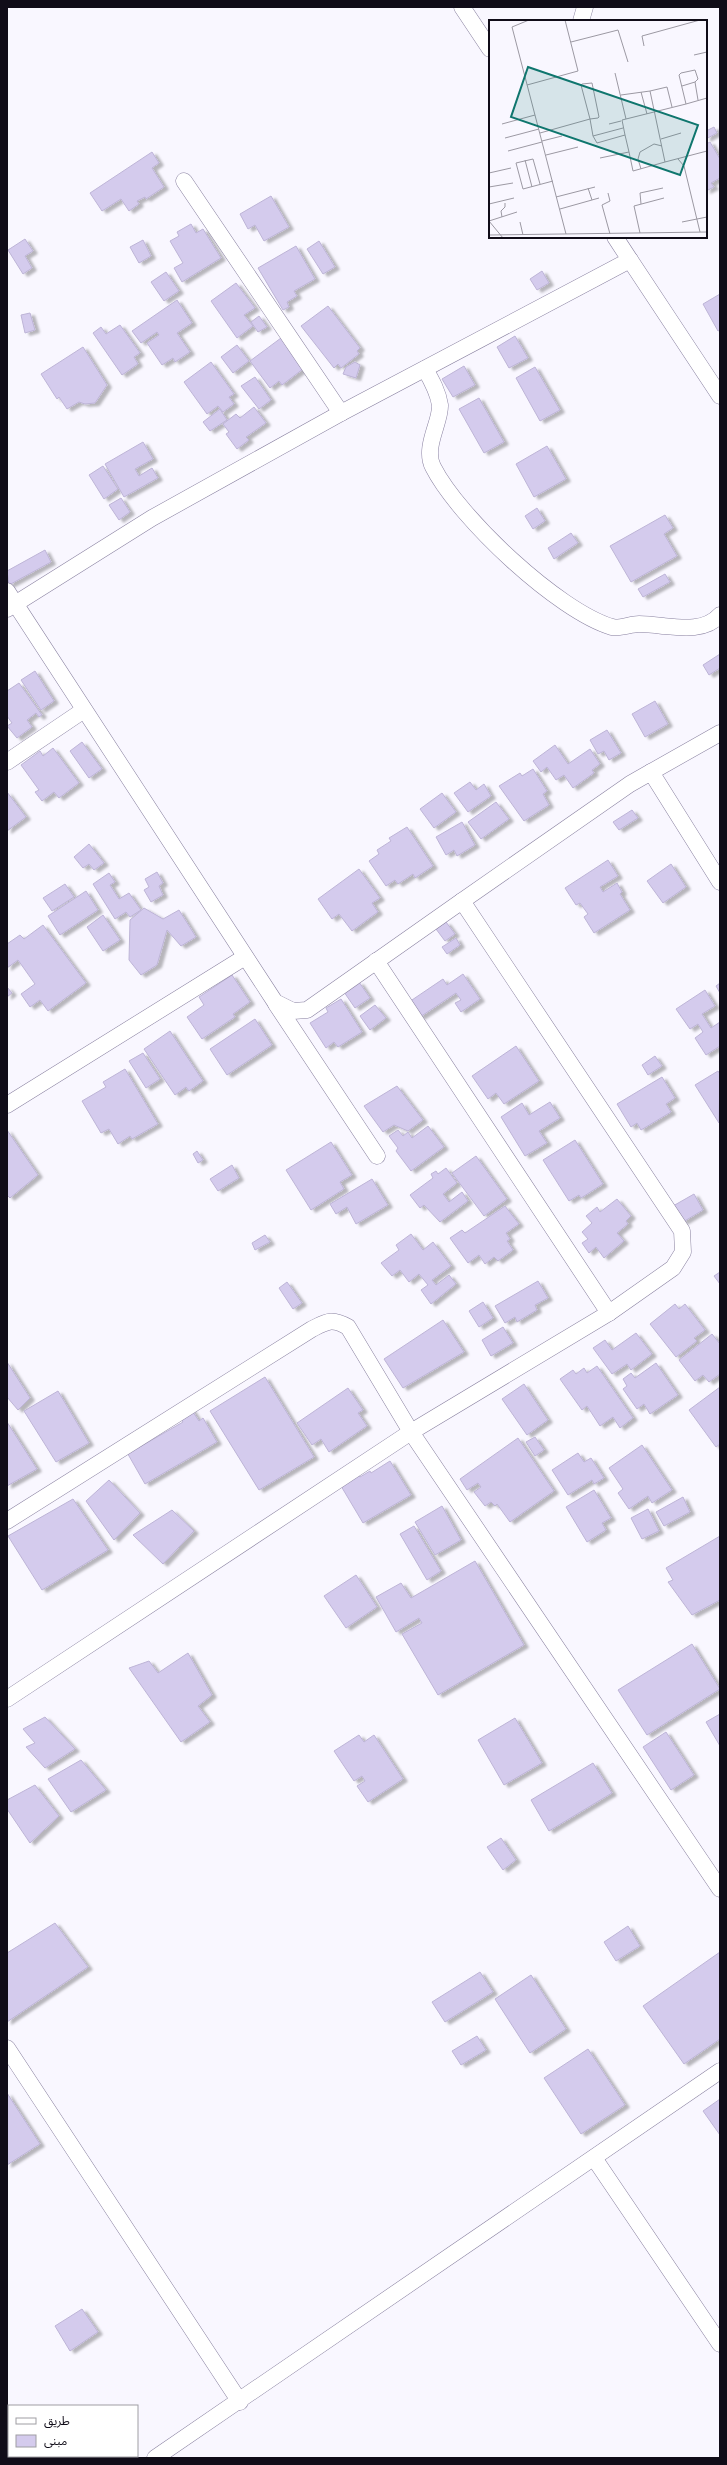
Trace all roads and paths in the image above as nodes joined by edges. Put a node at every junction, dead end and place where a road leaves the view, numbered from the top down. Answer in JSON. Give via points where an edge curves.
{"nodes":[{"id":1,"x":462,"y":7,"type":"edge"},
{"id":2,"x":585,"y":7,"type":"edge"},
{"id":3,"x":581,"y":20,"type":"edge"},
{"id":4,"x":489,"y":48,"type":"edge"},
{"id":5,"x":184,"y":181,"type":"dead end"},
{"id":6,"x":616,"y":238,"type":"edge"},
{"id":7,"x":630,"y":260,"type":"junction"},
{"id":8,"x":425,"y":369,"type":"junction"},
{"id":9,"x":720,"y":396,"type":"edge"},
{"id":10,"x":341,"y":413,"type":"junction"},
{"id":11,"x":10,"y":601,"type":"edge"},
{"id":12,"x":720,"y":615,"type":"edge"},
{"id":13,"x":84,"y":710,"type":"junction"},
{"id":14,"x":720,"y":733,"type":"edge"},
{"id":15,"x":7,"y":762,"type":"edge"},
{"id":16,"x":651,"y":772,"type":"junction"},
{"id":17,"x":720,"y":882,"type":"edge"},
{"id":18,"x":462,"y":901,"type":"junction"},
{"id":19,"x":245,"y":957,"type":"junction"},
{"id":20,"x":376,"y":961,"type":"junction"},
{"id":21,"x":275,"y":1002,"type":"junction"},
{"id":22,"x":7,"y":1105,"type":"edge"},
{"id":23,"x":377,"y":1156,"type":"dead end"},
{"id":24,"x":609,"y":1313,"type":"junction"},
{"id":25,"x":411,"y":1432,"type":"junction"},
{"id":26,"x":7,"y":1521,"type":"edge"},
{"id":27,"x":7,"y":1699,"type":"edge"},
{"id":28,"x":720,"y":1889,"type":"edge"},
{"id":29,"x":7,"y":2048,"type":"edge"},
{"id":30,"x":720,"y":2071,"type":"edge"},
{"id":31,"x":594,"y":2158,"type":"junction"},
{"id":32,"x":720,"y":2344,"type":"edge"},
{"id":33,"x":240,"y":2402,"type":"junction"},
{"id":34,"x":154,"y":2458,"type":"edge"}],
"edges":[{"from":1,"to":4,"type":"street"},
{"from":2,"to":3,"type":"street"},
{"from":5,"to":10,"type":"street"},
{"from":6,"to":7,"type":"street"},
{"from":7,"to":8,"type":"street"},
{"from":7,"to":9,"type":"street"},
{"from":8,"to":10,"type":"street"},
{"from":8,"to":12,"type":"street","via":[[436,390],[440,407],[431,437],[432,466],[477,527],[562,601],[613,627],[640,624],[691,628],[704,625]]},
{"from":10,"to":11,"type":"street","via":[[152,518]]},
{"from":11,"to":13,"type":"street"},
{"from":13,"to":15,"type":"street"},
{"from":13,"to":19,"type":"street"},
{"from":14,"to":16,"type":"street"},
{"from":16,"to":17,"type":"street"},
{"from":16,"to":18,"type":"street"},
{"from":18,"to":20,"type":"street"},
{"from":18,"to":24,"type":"street","via":[[682,1231],[683,1252],[673,1268]]},
{"from":19,"to":21,"type":"street"},
{"from":19,"to":22,"type":"street"},
{"from":20,"to":21,"type":"street","via":[[307,1010],[293,1011]]},
{"from":20,"to":24,"type":"street"},
{"from":21,"to":23,"type":"street"},
{"from":24,"to":25,"type":"street"},
{"from":25,"to":26,"type":"street","via":[[348,1328],[336,1320],[327,1322]]},
{"from":25,"to":27,"type":"street"},
{"from":25,"to":28,"type":"street"},
{"from":29,"to":33,"type":"street"},
{"from":30,"to":31,"type":"street"},
{"from":31,"to":32,"type":"street"},
{"from":31,"to":33,"type":"street"},
{"from":33,"to":34,"type":"street"}]}
